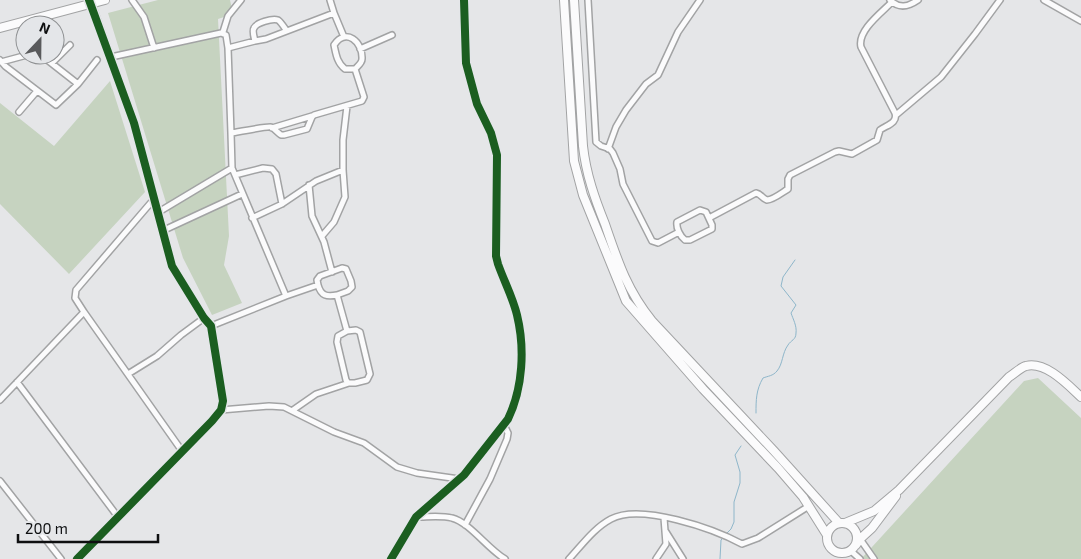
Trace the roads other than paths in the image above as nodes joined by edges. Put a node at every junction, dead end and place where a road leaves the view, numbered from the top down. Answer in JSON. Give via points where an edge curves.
{"nodes":[{"id":1,"x":105,"y":0,"type":"edge"},
{"id":2,"x":132,"y":0,"type":"edge"},
{"id":3,"x":241,"y":0,"type":"edge"},
{"id":4,"x":330,"y":0,"type":"edge"},
{"id":5,"x":464,"y":0,"type":"edge"},
{"id":6,"x":564,"y":0,"type":"edge"},
{"id":7,"x":574,"y":0,"type":"edge"},
{"id":8,"x":588,"y":0,"type":"edge"},
{"id":9,"x":700,"y":0,"type":"edge"},
{"id":10,"x":918,"y":0,"type":"edge"},
{"id":11,"x":1000,"y":0,"type":"edge"},
{"id":12,"x":1044,"y":0,"type":"edge"},
{"id":13,"x":891,"y":1,"type":"edge"},
{"id":14,"x":92,"y":4,"type":"junction"},
{"id":15,"x":334,"y":13,"type":"junction"},
{"id":16,"x":1081,"y":21,"type":"edge"},
{"id":17,"x":0,"y":28,"type":"edge"},
{"id":18,"x":286,"y":30,"type":"junction"},
{"id":19,"x":223,"y":32,"type":"junction"},
{"id":20,"x":392,"y":35,"type":"dead end"},
{"id":21,"x":344,"y":37,"type":"junction"},
{"id":22,"x":255,"y":40,"type":"junction"},
{"id":23,"x":70,"y":44,"type":"dead end"},
{"id":24,"x":154,"y":48,"type":"junction"},
{"id":25,"x":228,"y":48,"type":"junction"},
{"id":26,"x":65,"y":49,"type":"edge"},
{"id":27,"x":360,"y":49,"type":"junction"},
{"id":28,"x":111,"y":57,"type":"junction"},
{"id":29,"x":15,"y":58,"type":"edge"},
{"id":30,"x":97,"y":60,"type":"dead end"},
{"id":31,"x":1,"y":61,"type":"edge"},
{"id":32,"x":54,"y":65,"type":"edge"},
{"id":33,"x":355,"y":69,"type":"junction"},
{"id":34,"x":78,"y":84,"type":"junction"},
{"id":35,"x":37,"y":91,"type":"junction"},
{"id":36,"x":347,"y":106,"type":"junction"},
{"id":37,"x":19,"y":112,"type":"dead end"},
{"id":38,"x":896,"y":115,"type":"junction"},
{"id":39,"x":313,"y":116,"type":"junction"},
{"id":40,"x":272,"y":128,"type":"junction"},
{"id":41,"x":231,"y":133,"type":"junction"},
{"id":42,"x":608,"y":149,"type":"junction"},
{"id":43,"x":232,"y":168,"type":"junction"},
{"id":44,"x":342,"y":170,"type":"junction"},
{"id":45,"x":235,"y":175,"type":"junction"},
{"id":46,"x":309,"y":185,"type":"junction"},
{"id":47,"x":242,"y":194,"type":"junction"},
{"id":48,"x":154,"y":199,"type":"junction"},
{"id":49,"x":282,"y":204,"type":"junction"},
{"id":50,"x":157,"y":213,"type":"junction"},
{"id":51,"x":252,"y":218,"type":"junction"},
{"id":52,"x":709,"y":218,"type":"junction"},
{"id":53,"x":162,"y":231,"type":"junction"},
{"id":54,"x":679,"y":232,"type":"junction"},
{"id":55,"x":322,"y":236,"type":"junction"},
{"id":56,"x":332,"y":272,"type":"junction"},
{"id":57,"x":318,"y":285,"type":"junction"},
{"id":58,"x":337,"y":295,"type":"junction"},
{"id":59,"x":286,"y":296,"type":"junction"},
{"id":60,"x":84,"y":312,"type":"junction"},
{"id":61,"x":204,"y":318,"type":"junction"},
{"id":62,"x":211,"y":326,"type":"junction"},
{"id":63,"x":347,"y":331,"type":"junction"},
{"id":64,"x":128,"y":374,"type":"junction"},
{"id":65,"x":17,"y":382,"type":"junction"},
{"id":66,"x":349,"y":383,"type":"junction"},
{"id":67,"x":1081,"y":397,"type":"edge"},
{"id":68,"x":0,"y":400,"type":"edge"},
{"id":69,"x":221,"y":410,"type":"junction"},
{"id":70,"x":293,"y":410,"type":"junction"},
{"id":71,"x":504,"y":425,"type":"junction"},
{"id":72,"x":182,"y":452,"type":"junction"},
{"id":73,"x":459,"y":479,"type":"junction"},
{"id":74,"x":0,"y":481,"type":"edge"},
{"id":75,"x":899,"y":490,"type":"junction"},
{"id":76,"x":808,"y":506,"type":"junction"},
{"id":77,"x":118,"y":517,"type":"junction"},
{"id":78,"x":416,"y":517,"type":"junction"},
{"id":79,"x":664,"y":518,"type":"junction"},
{"id":80,"x":842,"y":523,"type":"junction"},
{"id":81,"x":465,"y":525,"type":"junction"},
{"id":82,"x":665,"y":532,"type":"junction"},
{"id":83,"x":827,"y":535,"type":"junction"},
{"id":84,"x":860,"y":539,"type":"junction"},
{"id":85,"x":853,"y":549,"type":"junction"},
{"id":86,"x":858,"y":558,"type":"edge"},
{"id":87,"x":61,"y":559,"type":"edge"},
{"id":88,"x":77,"y":559,"type":"edge"},
{"id":89,"x":391,"y":559,"type":"edge"},
{"id":90,"x":506,"y":559,"type":"edge"},
{"id":91,"x":570,"y":559,"type":"edge"},
{"id":92,"x":656,"y":559,"type":"edge"},
{"id":93,"x":683,"y":559,"type":"edge"},
{"id":94,"x":874,"y":559,"type":"edge"}],
"edges":[{"from":1,"to":14,"type":"main road"},
{"from":2,"to":24,"type":"street","via":[[144,17]]},
{"from":3,"to":19,"type":"street","via":[[228,16]]},
{"from":4,"to":15,"type":"street"},
{"from":5,"to":71,"type":"street","via":[[466,63],[477,104],[497,156],[496,256],[517,316],[522,352],[514,405]]},
{"from":6,"to":76,"type":"main road","via":[[574,161],[583,195],[626,301],[778,468]]},
{"from":7,"to":80,"type":"main road","via":[[586,169],[637,302],[652,322]]},
{"from":8,"to":42,"type":"street","via":[[595,137],[599,145]]},
{"from":9,"to":42,"type":"street","via":[[678,32],[658,74],[626,110]]},
{"from":10,"to":13,"type":"street","via":[[902,6]]},
{"from":11,"to":38,"type":"street","via":[[941,77]]},
{"from":12,"to":16,"type":"street"},
{"from":13,"to":38,"type":"street","via":[[860,39],[861,47]]},
{"from":14,"to":17,"type":"main road"},
{"from":14,"to":28,"type":"street"},
{"from":15,"to":18,"type":"street"},
{"from":15,"to":21,"type":"street"},
{"from":18,"to":22,"type":"street"},
{"from":18,"to":22,"type":"street","via":[[278,20],[265,22],[254,28]]},
{"from":19,"to":24,"type":"street"},
{"from":19,"to":25,"type":"street"},
{"from":20,"to":27,"type":"street"},
{"from":21,"to":27,"type":"street","via":[[351,37]]},
{"from":21,"to":33,"type":"street","via":[[334,45],[336,56],[340,66]]},
{"from":22,"to":25,"type":"street"},
{"from":23,"to":26,"type":"street"},
{"from":24,"to":28,"type":"street"},
{"from":25,"to":41,"type":"street"},
{"from":27,"to":33,"type":"street","via":[[362,58]]},
{"from":28,"to":48,"type":"street","via":[[134,123]]},
{"from":29,"to":31,"type":"street"},
{"from":30,"to":34,"type":"street"},
{"from":31,"to":35,"type":"street"},
{"from":32,"to":34,"type":"street"},
{"from":33,"to":36,"type":"street","via":[[364,97],[362,101]]},
{"from":34,"to":35,"type":"street","via":[[58,105]]},
{"from":35,"to":37,"type":"street"},
{"from":36,"to":39,"type":"street"},
{"from":36,"to":44,"type":"street"},
{"from":38,"to":52,"type":"street","via":[[894,122],[880,130],[876,141],[852,154],[835,152],[790,175],[788,189],[769,199],[756,193]]},
{"from":39,"to":40,"type":"street"},
{"from":39,"to":40,"type":"street","via":[[308,128],[281,135]]},
{"from":40,"to":41,"type":"street"},
{"from":41,"to":43,"type":"street"},
{"from":42,"to":54,"type":"street","via":[[613,153],[623,184],[652,241],[658,243]]},
{"from":43,"to":45,"type":"street"},
{"from":43,"to":50,"type":"street"},
{"from":44,"to":46,"type":"street"},
{"from":44,"to":55,"type":"street","via":[[345,200],[334,222]]},
{"from":45,"to":47,"type":"street"},
{"from":45,"to":49,"type":"street","via":[[272,169]]},
{"from":46,"to":49,"type":"street"},
{"from":46,"to":55,"type":"street","via":[[312,216]]},
{"from":47,"to":51,"type":"street"},
{"from":47,"to":53,"type":"street"},
{"from":48,"to":50,"type":"street"},
{"from":48,"to":60,"type":"street","via":[[76,290],[75,298]]},
{"from":49,"to":51,"type":"street"},
{"from":50,"to":53,"type":"street"},
{"from":51,"to":59,"type":"street"},
{"from":52,"to":54,"type":"street","via":[[704,211],[698,210],[677,222]]},
{"from":52,"to":54,"type":"street","via":[[711,229],[690,240],[684,240]]},
{"from":53,"to":61,"type":"street","via":[[172,266]]},
{"from":55,"to":56,"type":"street"},
{"from":56,"to":57,"type":"street","via":[[320,276]]},
{"from":56,"to":58,"type":"street","via":[[346,269],[352,281],[350,290]]},
{"from":57,"to":58,"type":"street","via":[[324,295]]},
{"from":57,"to":59,"type":"street"},
{"from":58,"to":63,"type":"street"},
{"from":59,"to":62,"type":"street"},
{"from":60,"to":64,"type":"street"},
{"from":60,"to":65,"type":"street"},
{"from":61,"to":62,"type":"street"},
{"from":61,"to":64,"type":"street","via":[[157,356]]},
{"from":62,"to":69,"type":"street","via":[[223,393]]},
{"from":63,"to":66,"type":"street","via":[[338,336],[337,342]]},
{"from":63,"to":66,"type":"street","via":[[360,332],[370,374],[367,380]]},
{"from":64,"to":72,"type":"street"},
{"from":65,"to":68,"type":"street"},
{"from":65,"to":77,"type":"street"},
{"from":66,"to":70,"type":"street","via":[[316,394]]},
{"from":67,"to":75,"type":"main road","via":[[1050,370],[1026,366],[1009,377]]},
{"from":69,"to":70,"type":"street","via":[[274,406]]},
{"from":69,"to":72,"type":"street"},
{"from":70,"to":73,"type":"street","via":[[334,432],[364,443],[397,467]]},
{"from":71,"to":73,"type":"street"},
{"from":71,"to":81,"type":"street","via":[[508,433],[506,439],[490,479]]},
{"from":72,"to":77,"type":"street"},
{"from":73,"to":78,"type":"street"},
{"from":74,"to":87,"type":"street"},
{"from":75,"to":80,"type":"main road","via":[[874,511]]},
{"from":75,"to":84,"type":"main road","via":[[872,528]]},
{"from":76,"to":79,"type":"street","via":[[758,538],[742,544],[700,526]]},
{"from":76,"to":83,"type":"main road"},
{"from":77,"to":88,"type":"street"},
{"from":78,"to":81,"type":"street","via":[[449,517]]},
{"from":78,"to":89,"type":"street"},
{"from":79,"to":82,"type":"street"},
{"from":79,"to":91,"type":"street","via":[[630,514],[611,519],[595,530]]},
{"from":80,"to":83,"type":"main road","via":[[829,530]]},
{"from":80,"to":85,"type":"main road","via":[[852,526],[856,532],[858,540]]},
{"from":81,"to":90,"type":"street"},
{"from":82,"to":92,"type":"street","via":[[666,546]]},
{"from":82,"to":93,"type":"street"},
{"from":83,"to":85,"type":"main road","via":[[829,547],[834,551],[839,553]]},
{"from":84,"to":85,"type":"main road"},
{"from":84,"to":94,"type":"street"},
{"from":85,"to":86,"type":"street"}]}
